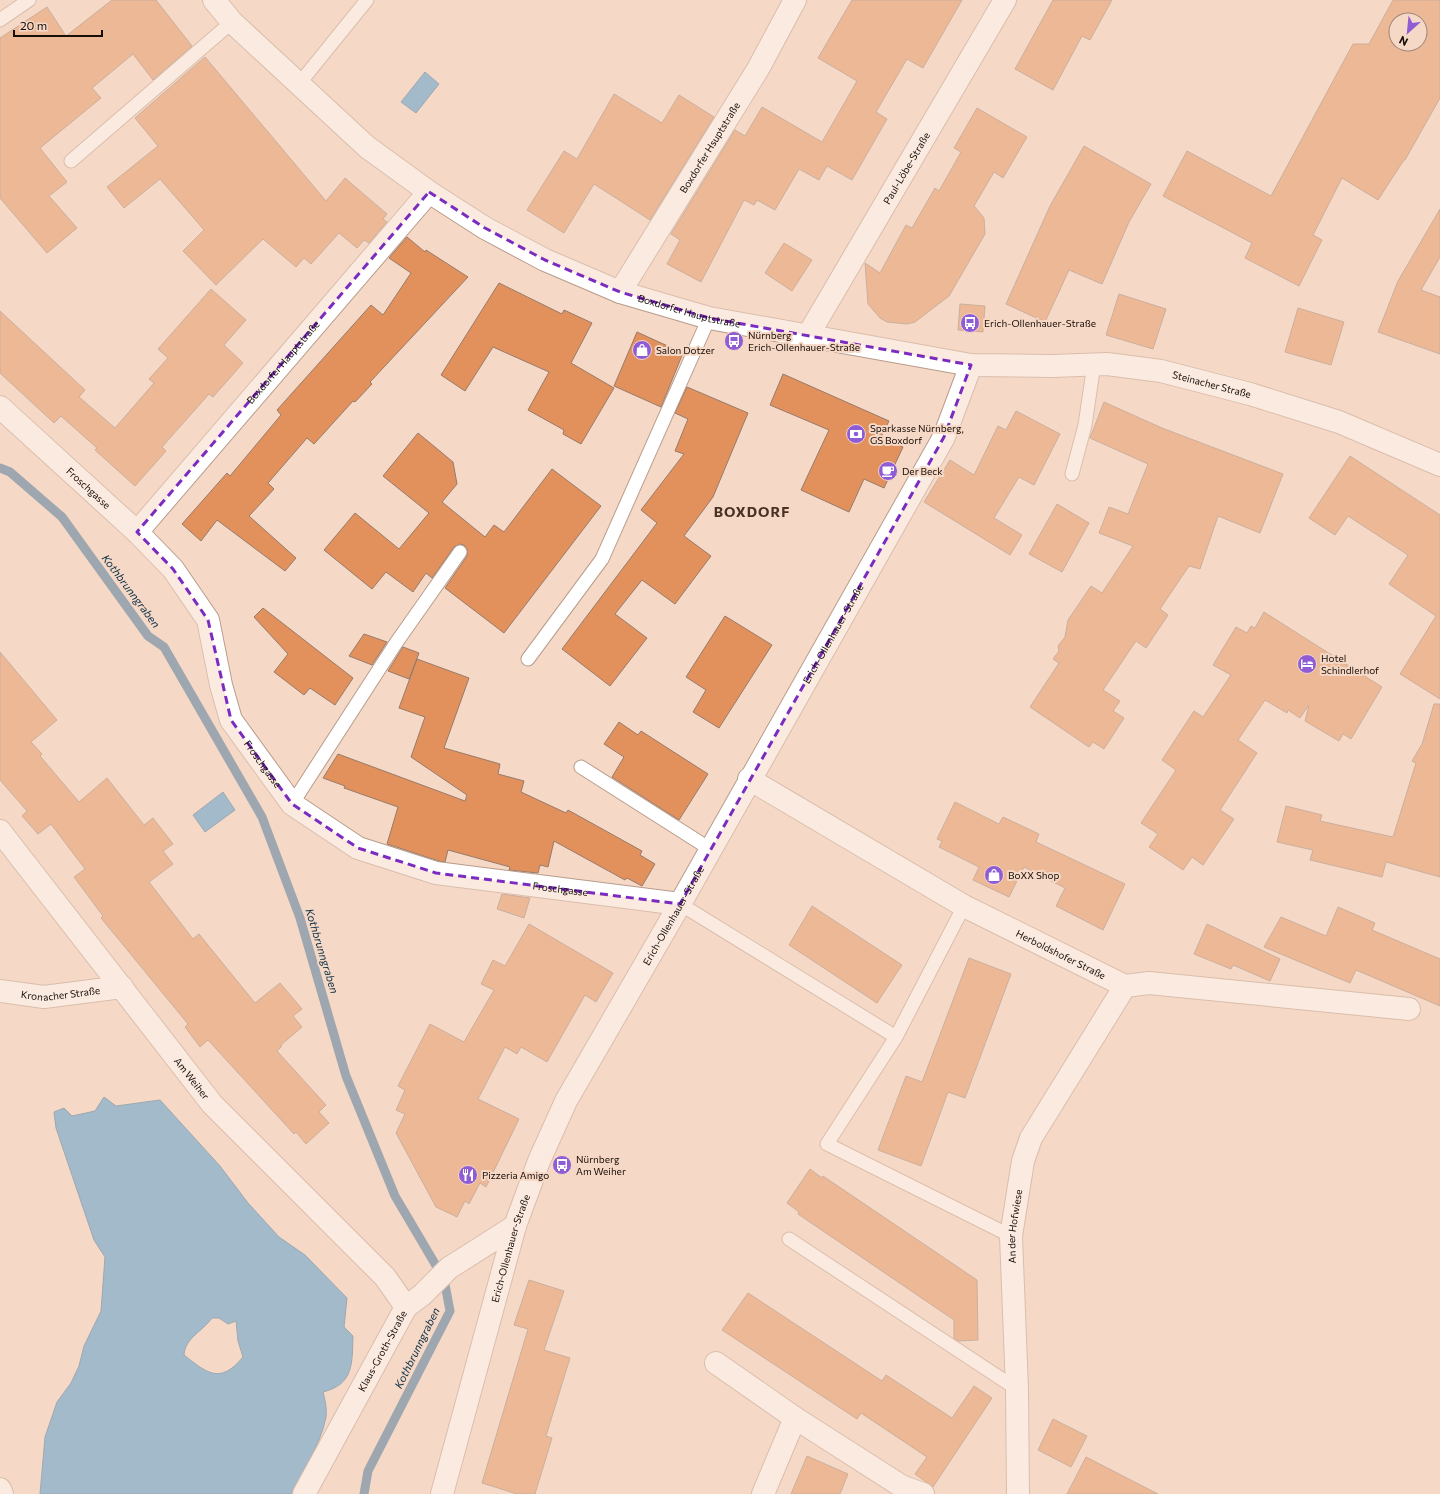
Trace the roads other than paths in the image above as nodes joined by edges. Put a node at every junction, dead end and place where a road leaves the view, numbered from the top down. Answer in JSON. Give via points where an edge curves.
{"nodes":[{"id":1,"x":29,"y":0,"type":"edge"},
{"id":2,"x":214,"y":0,"type":"edge"},
{"id":3,"x":367,"y":0,"type":"edge"},
{"id":4,"x":795,"y":0,"type":"edge"},
{"id":5,"x":1004,"y":0,"type":"edge"},
{"id":6,"x":0,"y":20,"type":"edge"},
{"id":7,"x":232,"y":22,"type":"junction"},
{"id":8,"x":299,"y":84,"type":"junction"},
{"id":9,"x":70,"y":161,"type":"dead end"},
{"id":10,"x":429,"y":192,"type":"junction"},
{"id":11,"x":620,"y":292,"type":"junction"},
{"id":12,"x":709,"y":318,"type":"junction"},
{"id":13,"x":807,"y":336,"type":"junction"},
{"id":14,"x":1094,"y":364,"type":"junction"},
{"id":15,"x":971,"y":365,"type":"junction"},
{"id":16,"x":0,"y":407,"type":"edge"},
{"id":17,"x":1440,"y":465,"type":"edge"},
{"id":18,"x":1072,"y":474,"type":"dead end"},
{"id":19,"x":137,"y":532,"type":"junction"},
{"id":20,"x":460,"y":552,"type":"dead end"},
{"id":21,"x":528,"y":659,"type":"dead end"},
{"id":22,"x":581,"y":767,"type":"dead end"},
{"id":23,"x":749,"y":779,"type":"junction"},
{"id":24,"x":292,"y":804,"type":"junction"},
{"id":25,"x":0,"y":831,"type":"edge"},
{"id":26,"x":710,"y":849,"type":"junction"},
{"id":27,"x":680,"y":904,"type":"junction"},
{"id":28,"x":964,"y":906,"type":"junction"},
{"id":29,"x":1124,"y":986,"type":"junction"},
{"id":30,"x":122,"y":987,"type":"junction"},
{"id":31,"x":0,"y":991,"type":"edge"},
{"id":32,"x":1409,"y":1009,"type":"dead end"},
{"id":33,"x":896,"y":1037,"type":"junction"},
{"id":34,"x":515,"y":1226,"type":"junction"},
{"id":35,"x":1011,"y":1236,"type":"junction"},
{"id":36,"x":789,"y":1240,"type":"dead end"},
{"id":37,"x":414,"y":1301,"type":"junction"},
{"id":38,"x":716,"y":1363,"type":"dead end"},
{"id":39,"x":1017,"y":1389,"type":"junction"},
{"id":40,"x":795,"y":1418,"type":"junction"},
{"id":41,"x":0,"y":1489,"type":"edge"},
{"id":42,"x":901,"y":1491,"type":"edge"},
{"id":43,"x":2,"y":1494,"type":"edge"},
{"id":44,"x":304,"y":1494,"type":"edge"},
{"id":45,"x":442,"y":1494,"type":"edge"},
{"id":46,"x":763,"y":1494,"type":"edge"},
{"id":47,"x":923,"y":1494,"type":"edge"},
{"id":48,"x":1018,"y":1494,"type":"edge"}],
"edges":[{"from":1,"to":6,"type":"lane"},
{"from":2,"to":7,"type":"street","name":"Boxdorfer Hauptstraße"},
{"from":3,"to":8,"type":"lane"},
{"from":4,"to":11,"type":"street","name":"Boxdorfer Hsuptstraße","via":[[758,69]]},
{"from":5,"to":13,"type":"street","name":"Paul-Löbe-Straße"},
{"from":7,"to":8,"type":"street","name":"Boxdorfer Hauptstraße"},
{"from":7,"to":9,"type":"lane"},
{"from":8,"to":10,"type":"street","name":"Boxdorfer Hauptstraße","via":[[367,147]]},
{"from":10,"to":11,"type":"street","name":"Boxdorfer Hauptstraße","via":[[485,228],[545,260]]},
{"from":10,"to":19,"type":"street","name":"Boxdorfer Hauptstraße"},
{"from":11,"to":12,"type":"street","name":"Boxdorfer Hauptstraße"},
{"from":12,"to":13,"type":"street","name":"Boxdorfer Hauptstraße"},
{"from":12,"to":21,"type":"lane","via":[[602,559]]},
{"from":13,"to":15,"type":"street","name":"Boxdorfer Hauptstraße"},
{"from":14,"to":15,"type":"street","name":"Steinacher Straße"},
{"from":14,"to":17,"type":"street","name":"Steinacher Straße","via":[[1160,371],[1250,394],[1338,422]]},
{"from":14,"to":18,"type":"lane","via":[[1085,425]]},
{"from":15,"to":23,"type":"street","name":"Erich-Ollenhauer-Straße","via":[[944,437]]},
{"from":16,"to":19,"type":"street","name":"Froschgasse"},
{"from":19,"to":24,"type":"street","name":"Froschgasse","via":[[173,569],[208,620],[231,720]]},
{"from":20,"to":24,"type":"lane","via":[[396,643]]},
{"from":22,"to":26,"type":"lane"},
{"from":23,"to":26,"type":"street","name":"Erich-Ollenhauer-Straße"},
{"from":23,"to":28,"type":"street","name":"Herboldshofer Straße"},
{"from":24,"to":27,"type":"street","name":"Froschgasse","via":[[358,848],[436,873]]},
{"from":25,"to":30,"type":"street","name":"Am Weiher"},
{"from":26,"to":27,"type":"street","name":"Erich-Ollenhauer-Straße"},
{"from":27,"to":33,"type":"lane"},
{"from":27,"to":34,"type":"street","name":"Erich-Ollenhauer-Straße","via":[[566,1101],[538,1161]]},
{"from":28,"to":29,"type":"street","name":"Herboldshofer Straße"},
{"from":28,"to":33,"type":"lane"},
{"from":29,"to":32,"type":"street","via":[[1149,983]]},
{"from":29,"to":35,"type":"street","name":"An der Hofwiese","via":[[1031,1138],[1023,1161]]},
{"from":30,"to":31,"type":"street","name":"Kronacher Straße","via":[[44,997]]},
{"from":30,"to":37,"type":"street","name":"Am Weiher","via":[[212,1104],[385,1277]]},
{"from":33,"to":35,"type":"lane","via":[[828,1144]]},
{"from":34,"to":37,"type":"street","name":"Klaus-Groth-Straße","via":[[449,1268]]},
{"from":34,"to":45,"type":"street","name":"Erich-Ollenhauer-Straße"},
{"from":35,"to":39,"type":"street","name":"An der Hofwiese"},
{"from":36,"to":39,"type":"lane"},
{"from":37,"to":44,"type":"street","name":"Klaus-Groth-Straße"},
{"from":38,"to":40,"type":"street"},
{"from":39,"to":48,"type":"street","name":"An der Hofwiese"},
{"from":40,"to":42,"type":"street"},
{"from":40,"to":46,"type":"street"},
{"from":41,"to":43,"type":"street"},
{"from":42,"to":47,"type":"street"}]}
